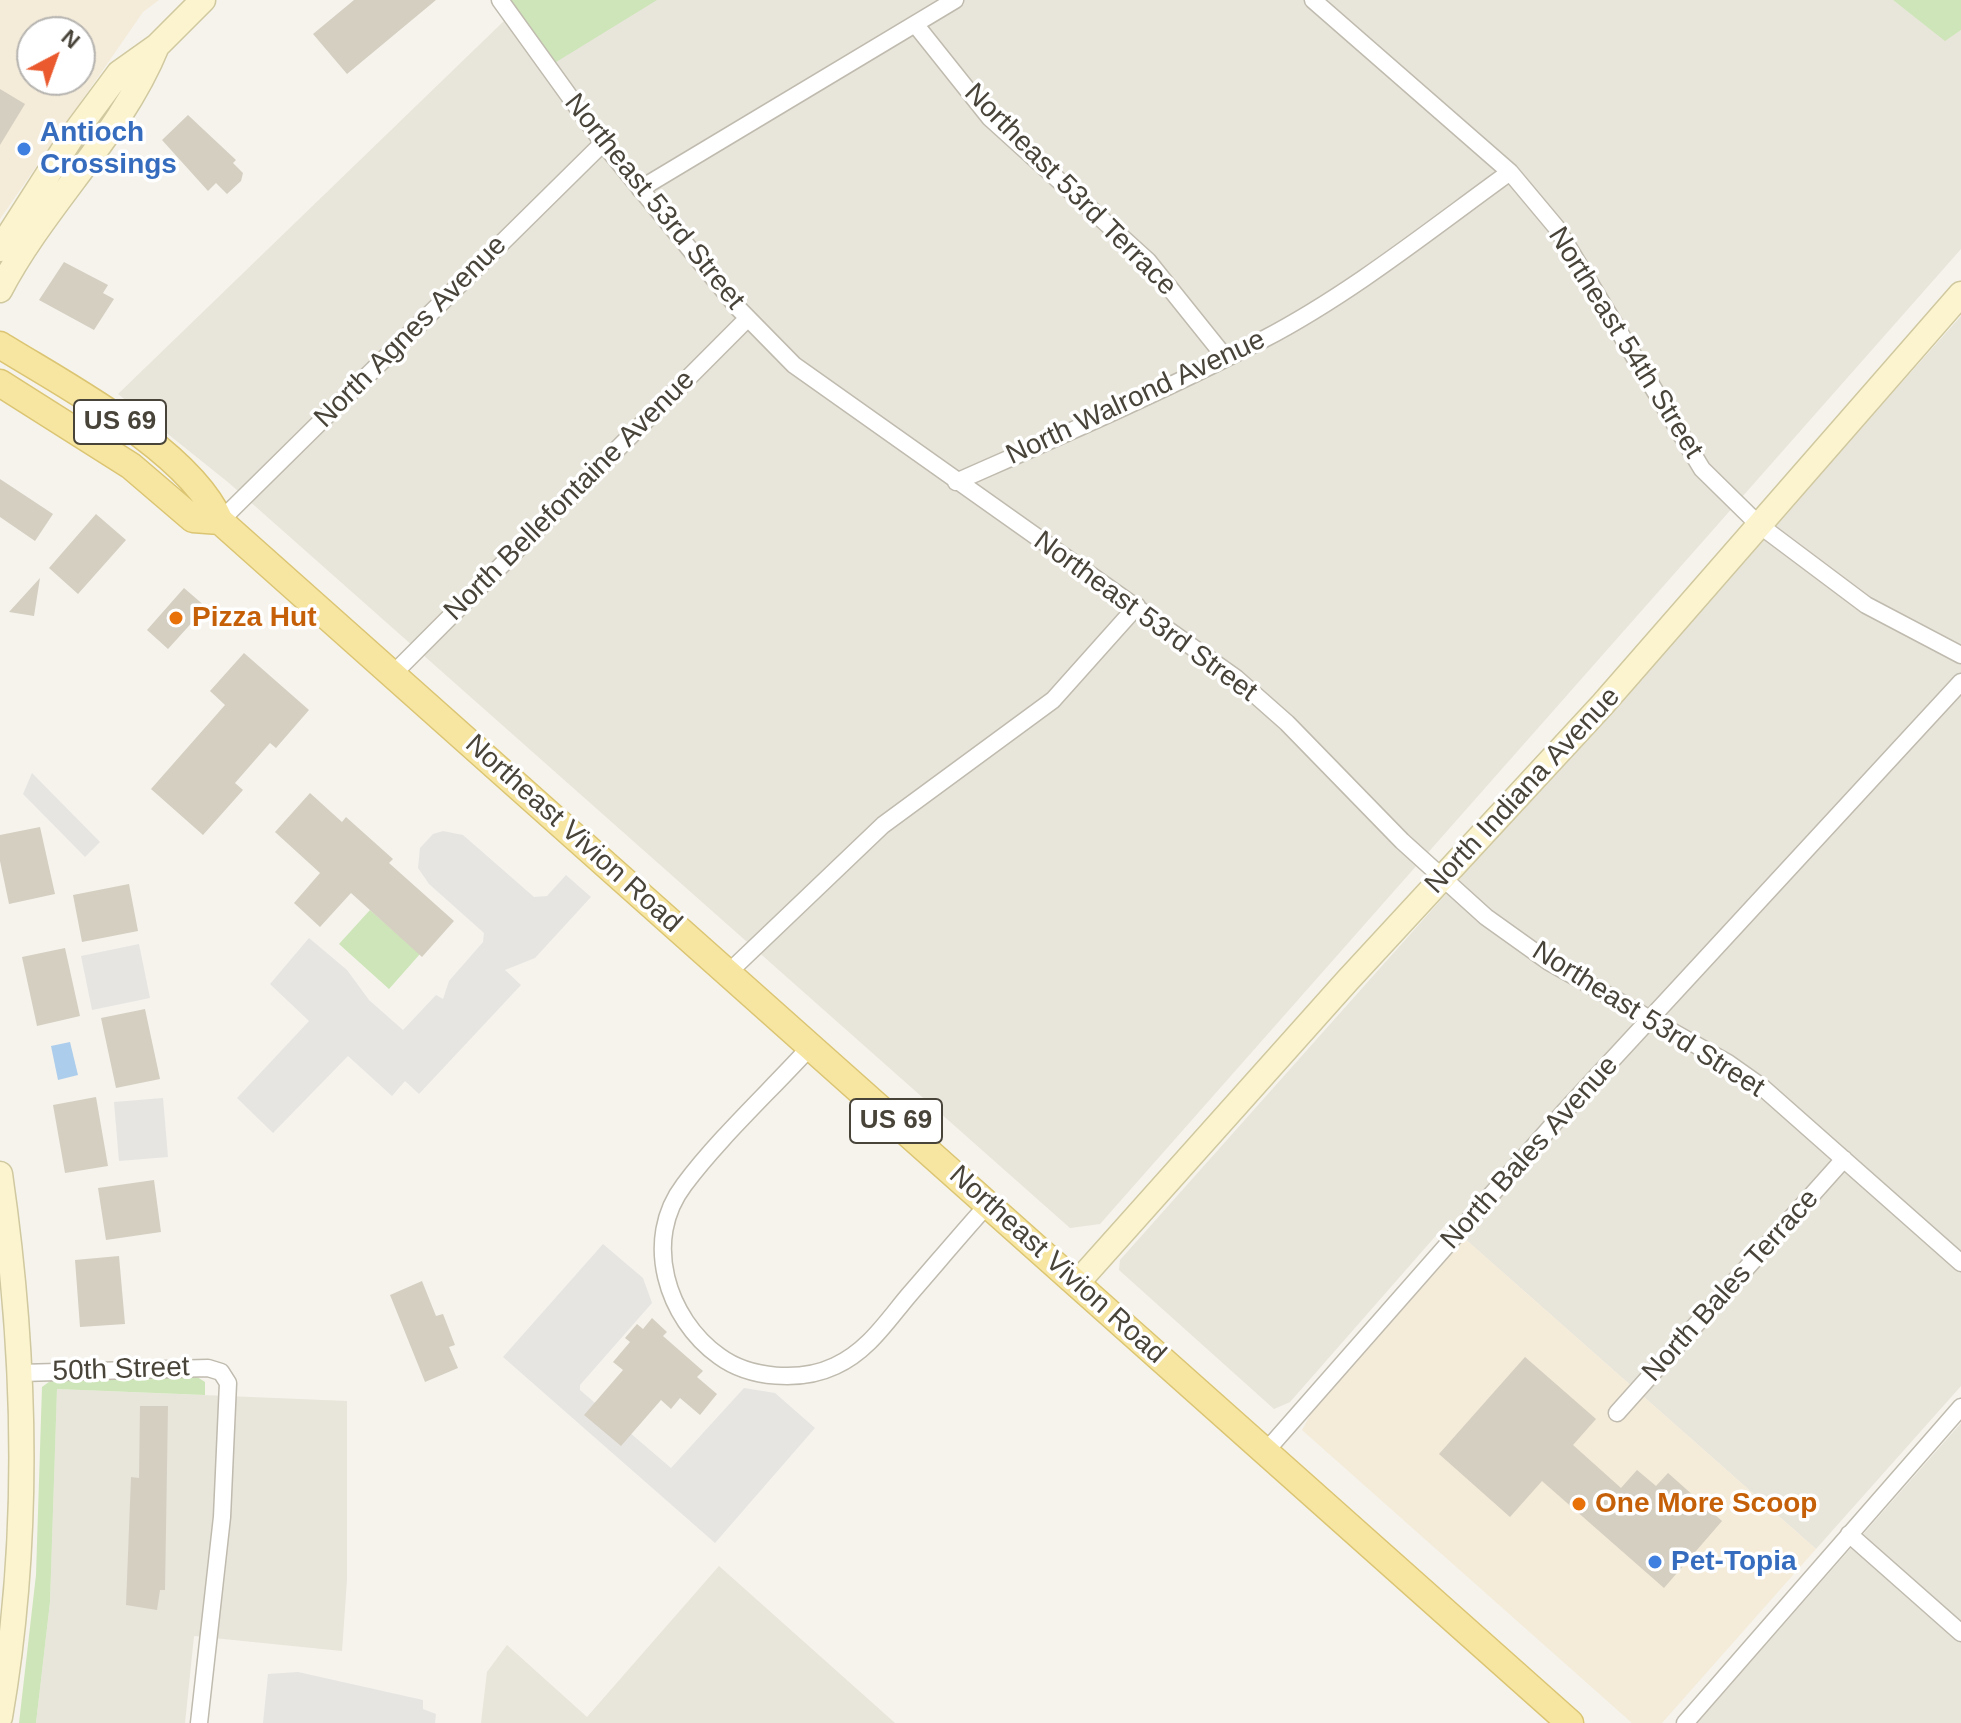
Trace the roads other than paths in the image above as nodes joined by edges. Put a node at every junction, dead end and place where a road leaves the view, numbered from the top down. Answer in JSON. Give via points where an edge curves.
{"nodes":[{"id":1,"x":203,"y":0,"type":"edge"},
{"id":2,"x":500,"y":0,"type":"edge"},
{"id":3,"x":955,"y":0,"type":"edge"},
{"id":4,"x":1313,"y":0,"type":"edge"},
{"id":5,"x":915,"y":24,"type":"junction"},
{"id":6,"x":157,"y":46,"type":"junction"},
{"id":7,"x":603,"y":143,"type":"junction"},
{"id":8,"x":1510,"y":172,"type":"junction"},
{"id":9,"x":640,"y":189,"type":"junction"},
{"id":10,"x":0,"y":249,"type":"edge"},
{"id":11,"x":0,"y":290,"type":"edge"},
{"id":12,"x":1961,"y":294,"type":"edge"},
{"id":13,"x":747,"y":319,"type":"junction"},
{"id":14,"x":0,"y":345,"type":"edge"},
{"id":15,"x":1225,"y":357,"type":"junction"},
{"id":16,"x":0,"y":383,"type":"edge"},
{"id":17,"x":956,"y":482,"type":"junction"},
{"id":18,"x":220,"y":521,"type":"junction"},
{"id":19,"x":1758,"y":524,"type":"junction"},
{"id":20,"x":1137,"y":606,"type":"junction"},
{"id":21,"x":1961,"y":655,"type":"edge"},
{"id":22,"x":393,"y":674,"type":"junction"},
{"id":23,"x":1961,"y":682,"type":"edge"},
{"id":24,"x":1444,"y":876,"type":"junction"},
{"id":25,"x":729,"y":972,"type":"junction"},
{"id":26,"x":1649,"y":1020,"type":"junction"},
{"id":27,"x":811,"y":1046,"type":"junction"},
{"id":28,"x":1844,"y":1159,"type":"junction"},
{"id":29,"x":0,"y":1174,"type":"edge"},
{"id":30,"x":989,"y":1203,"type":"junction"},
{"id":31,"x":1961,"y":1263,"type":"edge"},
{"id":32,"x":1078,"y":1282,"type":"junction"},
{"id":33,"x":20,"y":1373,"type":"junction"},
{"id":34,"x":1961,"y":1407,"type":"edge"},
{"id":35,"x":1617,"y":1413,"type":"dead end"},
{"id":36,"x":1266,"y":1451,"type":"junction"},
{"id":37,"x":1849,"y":1534,"type":"junction"},
{"id":38,"x":1961,"y":1633,"type":"edge"},
{"id":39,"x":0,"y":1717,"type":"edge"},
{"id":40,"x":199,"y":1723,"type":"edge"},
{"id":41,"x":1570,"y":1723,"type":"edge"},
{"id":42,"x":1685,"y":1723,"type":"edge"}],
"edges":[{"from":1,"to":6,"type":"street"},
{"from":2,"to":7,"type":"street","name":"Northeast 53rd Street"},
{"from":3,"to":5,"type":"street"},
{"from":4,"to":8,"type":"street","name":"Northeast 54th Street"},
{"from":5,"to":9,"type":"street"},
{"from":5,"to":15,"type":"street","name":"Northeast 53rd Terrace","via":[[990,118],[1148,261]]},
{"from":6,"to":10,"type":"street","via":[[119,73],[100,97]]},
{"from":6,"to":11,"type":"street","via":[[141,87]]},
{"from":7,"to":9,"type":"street","name":"Northeast 53rd Street"},
{"from":7,"to":18,"type":"street","name":"North Agnes Avenue"},
{"from":8,"to":15,"type":"street","name":"North Walrond Avenue","via":[[1388,261],[1266,338]]},
{"from":8,"to":19,"type":"street","name":"Northeast 54th Street","via":[[1556,227],[1702,469]]},
{"from":9,"to":13,"type":"street","name":"Northeast 53rd Street"},
{"from":12,"to":19,"type":"street","name":"North Indiana Avenue"},
{"from":13,"to":17,"type":"street","name":"Northeast 53rd Street","via":[[794,365]]},
{"from":13,"to":22,"type":"street","name":"North Bellefontaine Avenue"},
{"from":14,"to":18,"type":"main road","name":"Northeast Vivion Road","number":"US 69","via":[[150,442],[210,497]]},
{"from":15,"to":17,"type":"street","name":"North Walrond Avenue","via":[[1172,387]]},
{"from":16,"to":18,"type":"main road","name":"Northeast Vivion Road","number":"US 69","via":[[131,466],[193,519]]},
{"from":17,"to":20,"type":"street","name":"Northeast 53rd Street"},
{"from":18,"to":22,"type":"main road","name":"Northeast Vivion Road","number":"US 69"},
{"from":19,"to":21,"type":"street","name":"Northeast 54th Street","via":[[1866,605]]},
{"from":19,"to":24,"type":"street","name":"North Indiana Avenue","via":[[1603,704]]},
{"from":20,"to":24,"type":"street","name":"Northeast 53rd Street","via":[[1236,678]]},
{"from":20,"to":25,"type":"street","via":[[1053,700],[883,825]]},
{"from":22,"to":25,"type":"main road","name":"Northeast Vivion Road","number":"US 69"},
{"from":23,"to":26,"type":"street","name":"North Bales Avenue"},
{"from":24,"to":26,"type":"street","name":"Northeast 53rd Street","via":[[1486,917],[1549,962]]},
{"from":24,"to":32,"type":"street","name":"North Indiana Avenue"},
{"from":25,"to":27,"type":"main road","name":"Northeast Vivion Road","number":"US 69"},
{"from":26,"to":28,"type":"street","name":"Northeast 53rd Street","via":[[1762,1087]]},
{"from":26,"to":36,"type":"street","name":"North Bales Avenue"},
{"from":27,"to":30,"type":"main road","name":"Northeast Vivion Road","number":"US 69"},
{"from":27,"to":30,"type":"street","via":[[682,1186],[666,1222],[663,1261],[669,1291],[692,1333],[721,1358],[758,1373],[797,1376],[835,1366],[867,1345]]},
{"from":28,"to":31,"type":"street","name":"Northeast 53rd Street"},
{"from":28,"to":35,"type":"street","name":"North Bales Terrace"},
{"from":29,"to":33,"type":"street"},
{"from":30,"to":32,"type":"main road","name":"Northeast Vivion Road","number":"US 69"},
{"from":32,"to":36,"type":"main road","name":"Northeast Vivion Road","number":"US 69"},
{"from":33,"to":39,"type":"street","via":[[19,1536]]},
{"from":33,"to":40,"type":"street","name":"50th Street","via":[[208,1368],[221,1372],[228,1383],[222,1517]]},
{"from":34,"to":37,"type":"street"},
{"from":36,"to":41,"type":"main road","name":"Northeast Vivion Road","number":"US 69"},
{"from":37,"to":38,"type":"street"},
{"from":37,"to":42,"type":"street"}]}
